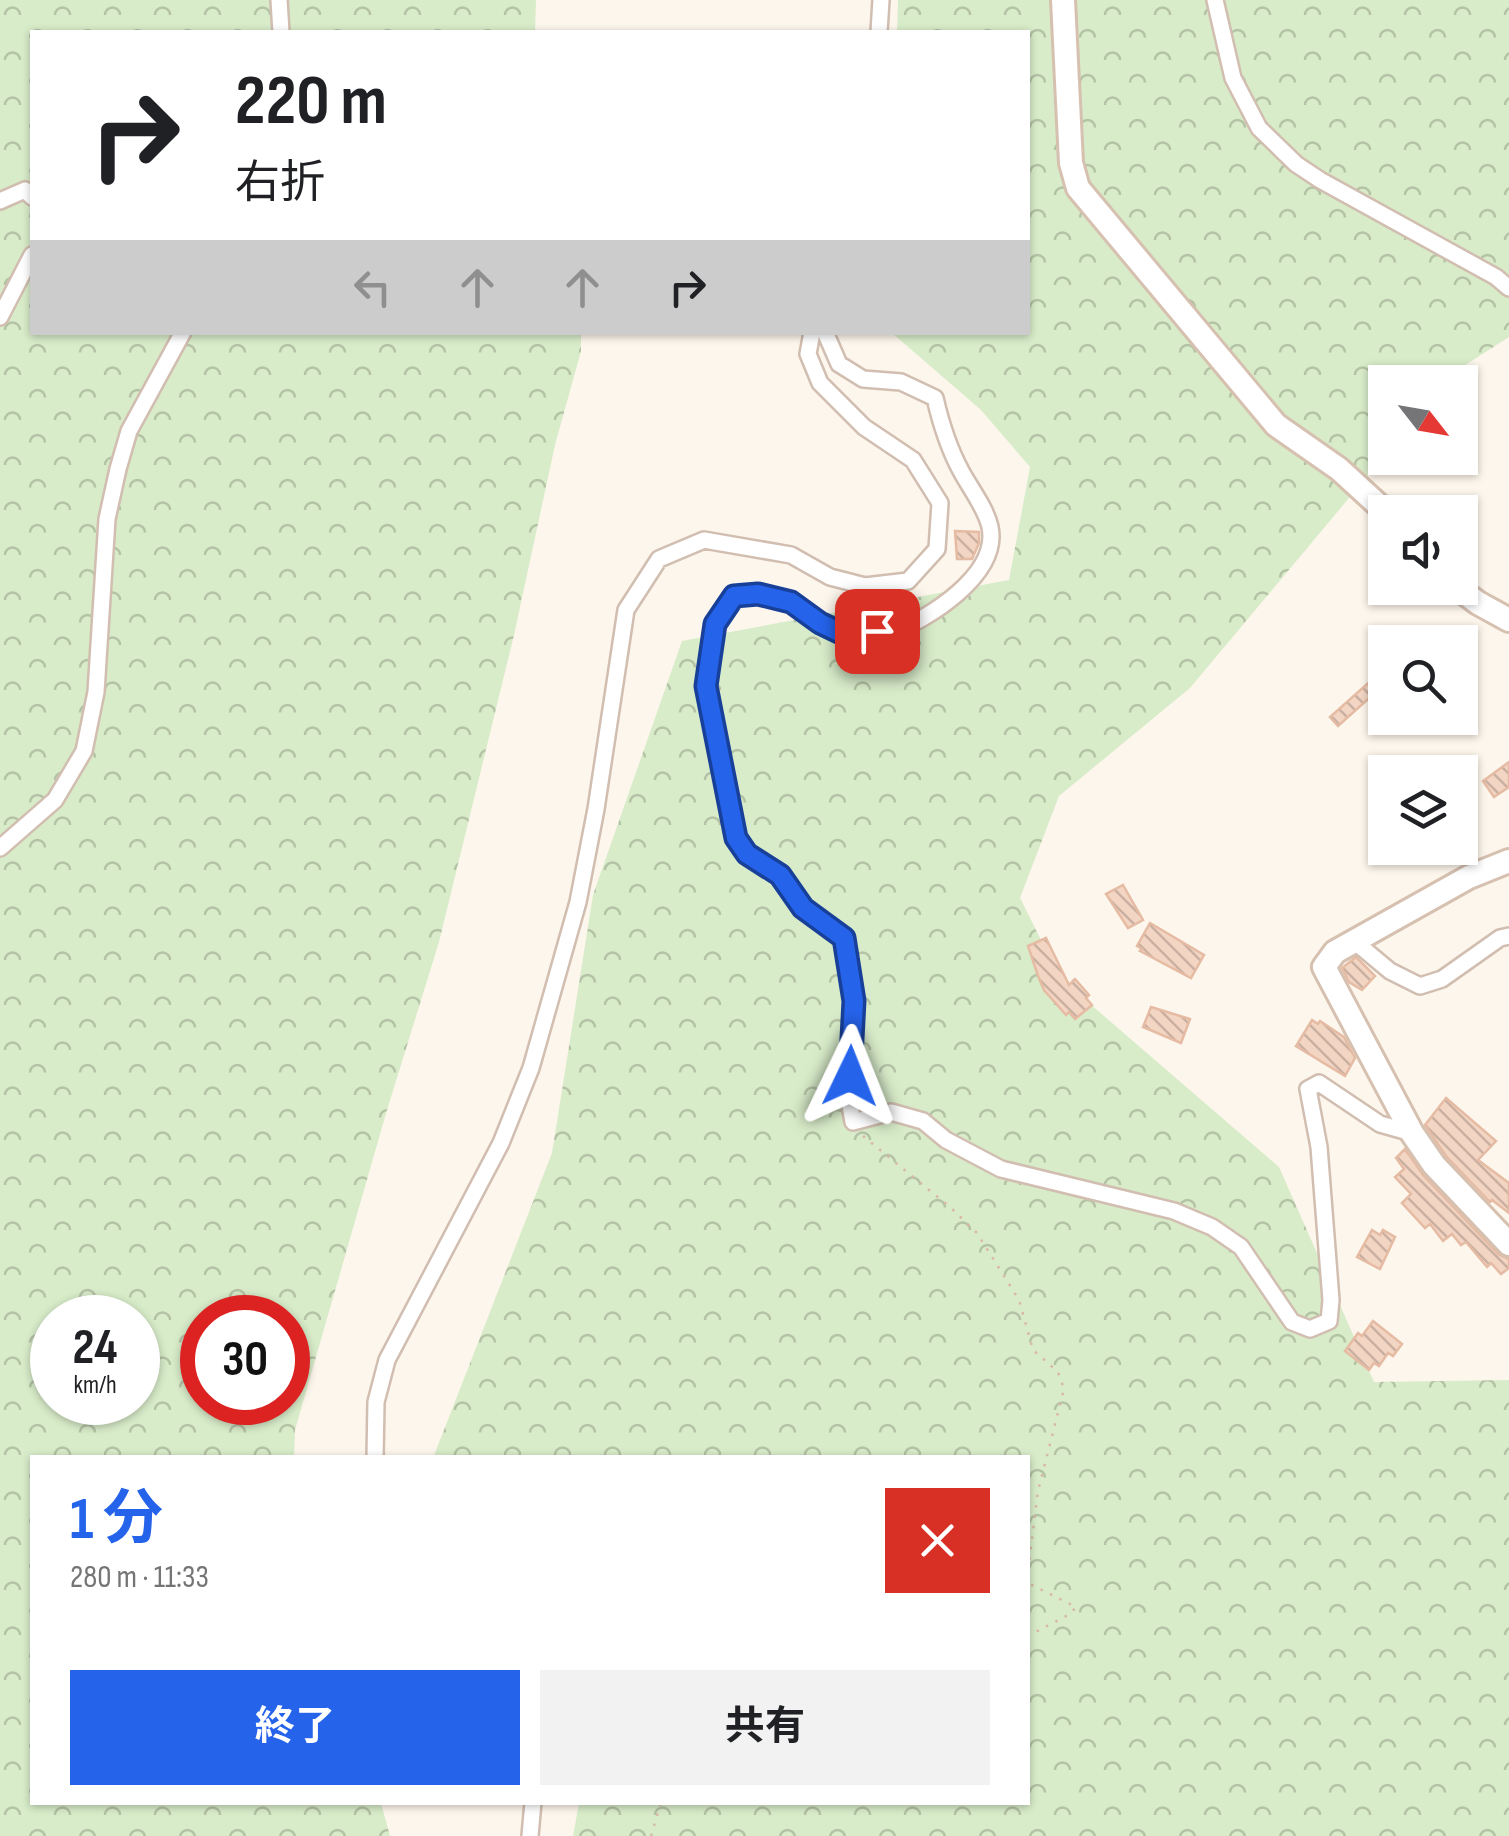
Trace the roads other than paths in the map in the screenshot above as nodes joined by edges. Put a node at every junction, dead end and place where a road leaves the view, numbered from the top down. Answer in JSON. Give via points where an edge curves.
{"nodes":[{"id":1,"x":279,"y":0,"type":"edge"},
{"id":2,"x":881,"y":0,"type":"edge"},
{"id":3,"x":1063,"y":0,"type":"edge"},
{"id":4,"x":1215,"y":0,"type":"edge"},
{"id":5,"x":281,"y":30,"type":"edge"},
{"id":6,"x":879,"y":30,"type":"edge"},
{"id":7,"x":30,"y":195,"type":"edge"},
{"id":8,"x":0,"y":201,"type":"edge"},
{"id":9,"x":30,"y":259,"type":"edge"},
{"id":10,"x":1509,"y":288,"type":"edge"},
{"id":11,"x":0,"y":318,"type":"edge"},
{"id":12,"x":182,"y":335,"type":"edge"},
{"id":13,"x":811,"y":335,"type":"edge"},
{"id":14,"x":825,"y":335,"type":"edge"},
{"id":15,"x":1368,"y":496,"type":"edge"},
{"id":16,"x":1478,"y":603,"type":"edge"},
{"id":17,"x":1509,"y":620,"type":"edge"},
{"id":18,"x":0,"y":848,"type":"edge"},
{"id":19,"x":1509,"y":861,"type":"edge"},
{"id":20,"x":1509,"y":936,"type":"edge"},
{"id":21,"x":1354,"y":941,"type":"junction"},
{"id":22,"x":1412,"y":1133,"type":"junction"},
{"id":23,"x":1509,"y":1244,"type":"edge"},
{"id":24,"x":375,"y":1455,"type":"edge"},
{"id":25,"x":533,"y":1805,"type":"edge"},
{"id":26,"x":530,"y":1836,"type":"edge"}],
"edges":[{"from":1,"to":5,"type":"street"},
{"from":2,"to":6,"type":"street"},
{"from":3,"to":15,"type":"main road","via":[[1078,188],[1276,425]]},
{"from":4,"to":10,"type":"street","via":[[1233,78],[1260,128],[1296,164]]},
{"from":7,"to":8,"type":"street","via":[[25,190]]},
{"from":9,"to":11,"type":"street"},
{"from":12,"to":18,"type":"street","via":[[129,432],[118,468],[84,751],[55,800]]},
{"from":13,"to":24,"type":"street","via":[[808,354],[820,383],[864,427],[912,460],[940,502],[937,549],[908,581],[865,586],[830,577],[791,555],[704,540],[659,559],[634,597],[626,610],[578,902],[531,1068],[501,1143],[387,1360],[376,1402]]},
{"from":14,"to":22,"type":"street","via":[[839,364],[863,379],[901,382],[934,398],[944,436],[990,525],[991,550],[938,609],[890,634],[845,635],[791,602],[758,594],[734,596],[715,624],[706,686],[736,838],[747,854],[780,875],[803,908],[844,938],[854,1001],[853,1122],[890,1112],[923,1121],[1001,1170],[1174,1211],[1212,1227],[1241,1248],[1292,1322],[1310,1329],[1329,1321],[1332,1300],[1308,1088],[1319,1083],[1380,1124]]},
{"from":16,"to":17,"type":"main road"},
{"from":19,"to":21,"type":"main road"},
{"from":20,"to":21,"type":"street","via":[[1442,980],[1420,986]]},
{"from":21,"to":22,"type":"main road","via":[[1324,967]]},
{"from":22,"to":23,"type":"main road"},
{"from":25,"to":26,"type":"street"}]}
